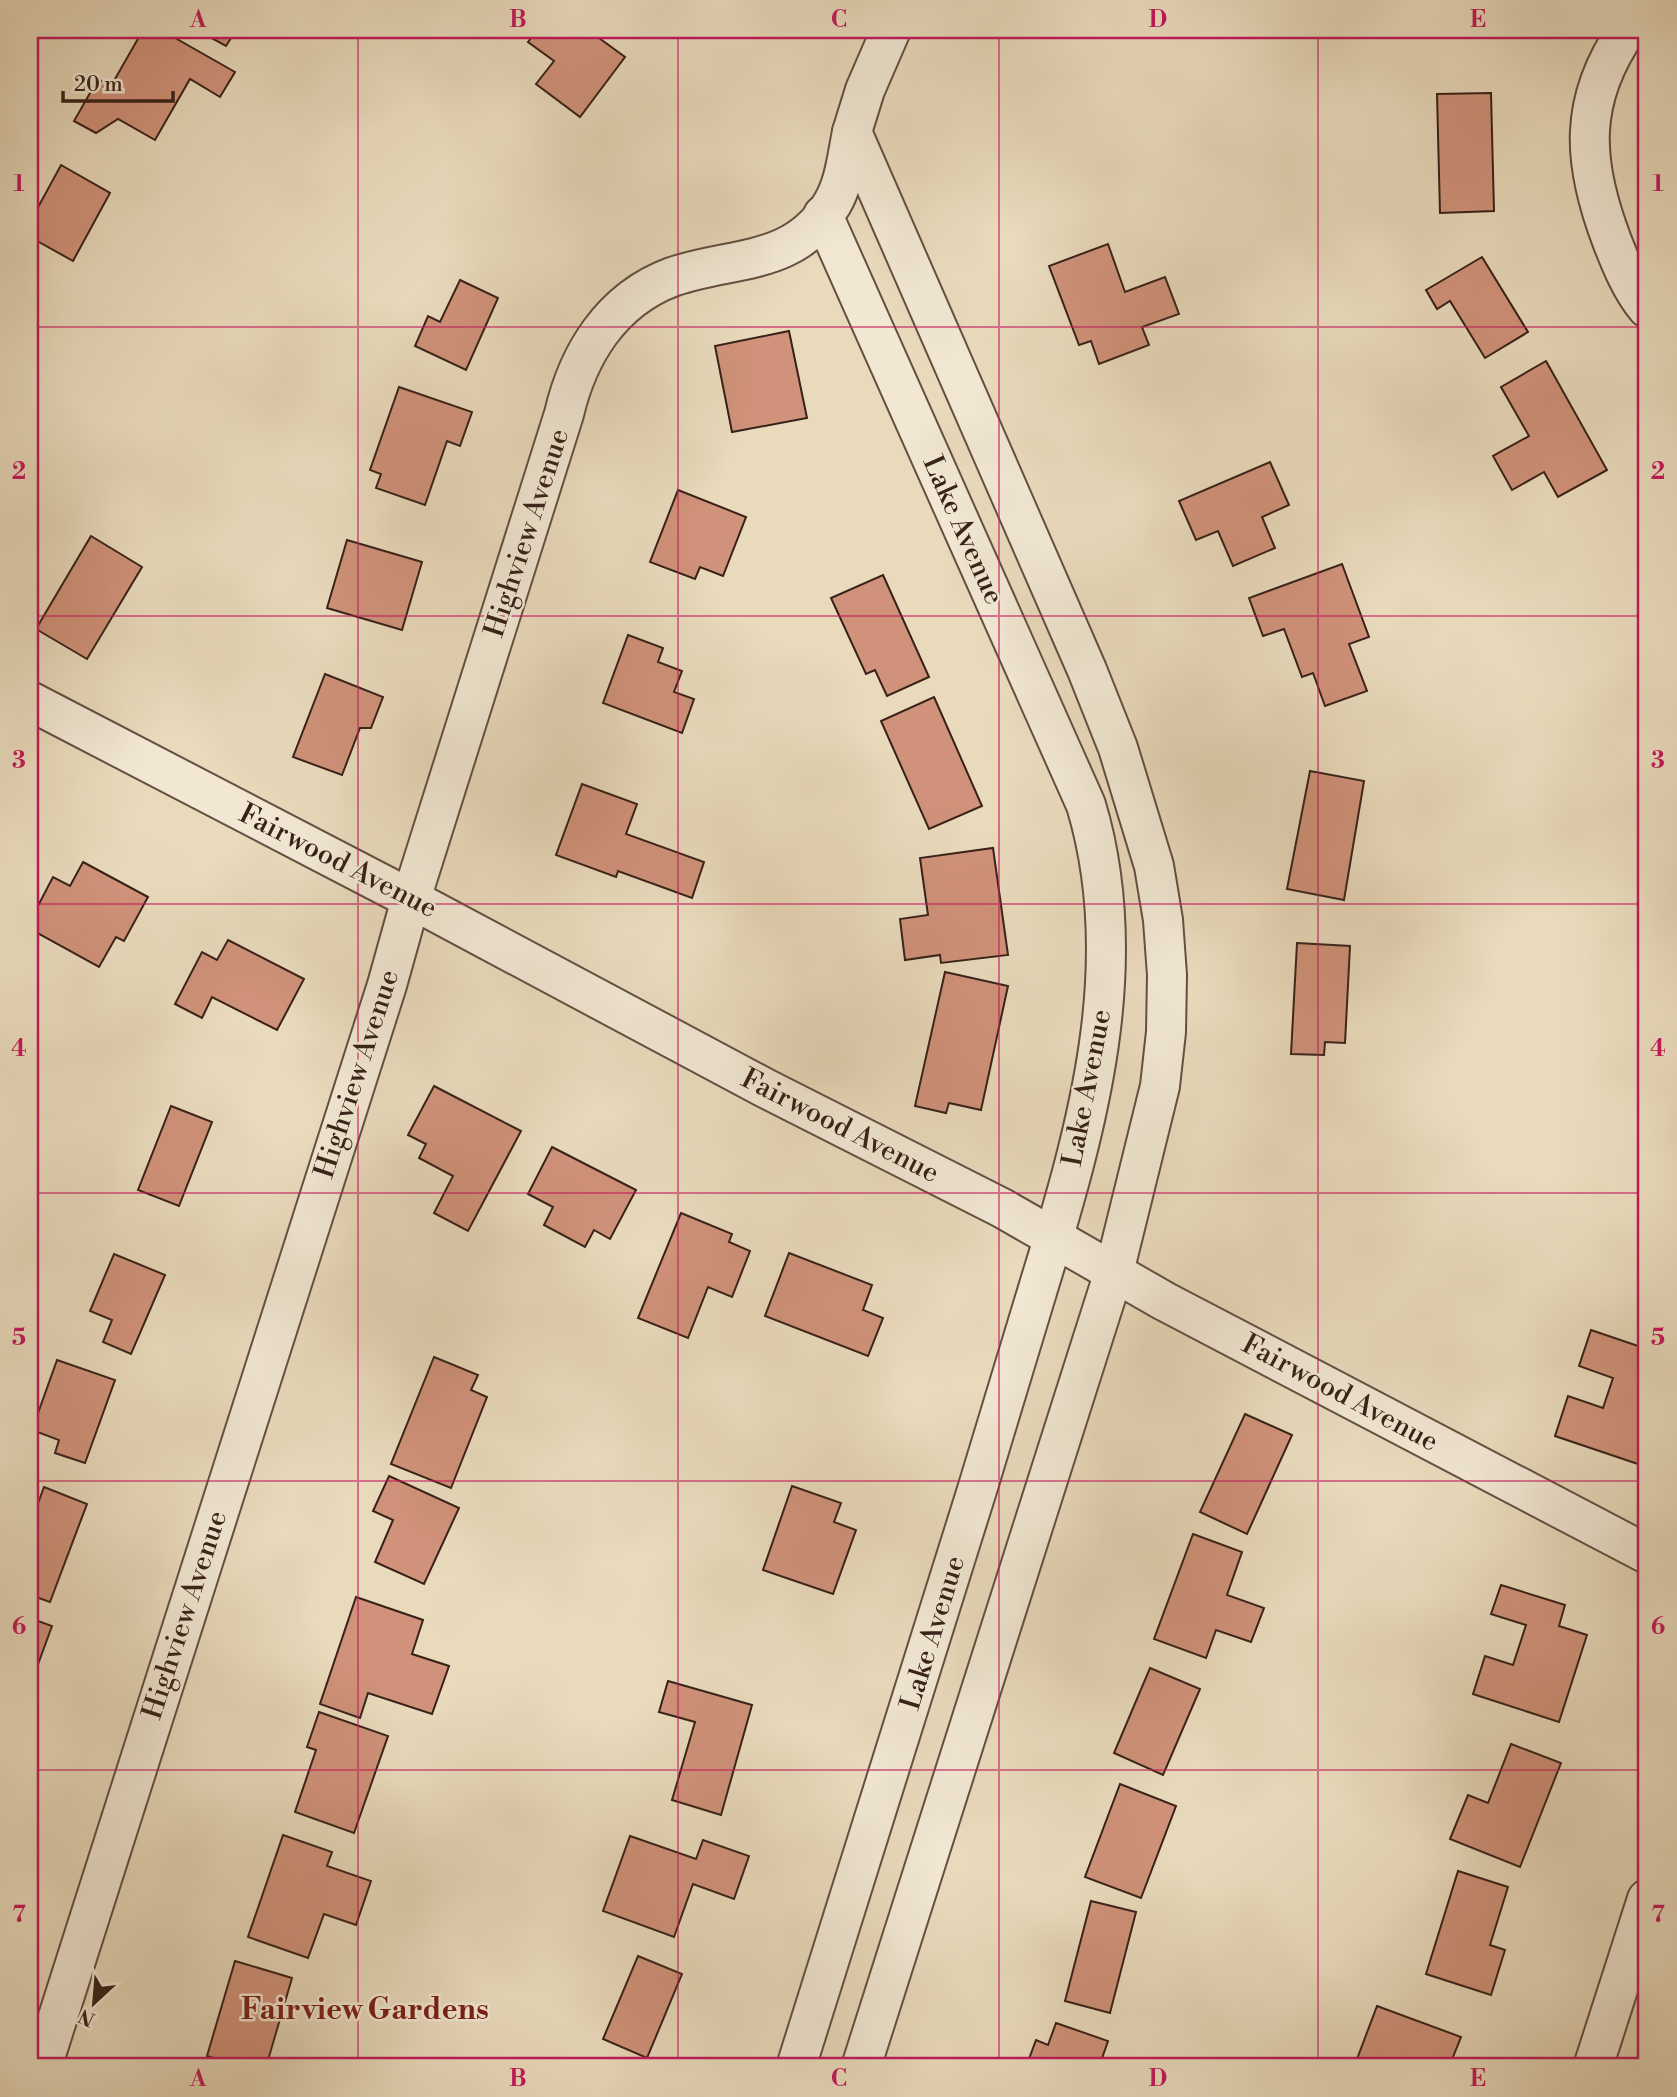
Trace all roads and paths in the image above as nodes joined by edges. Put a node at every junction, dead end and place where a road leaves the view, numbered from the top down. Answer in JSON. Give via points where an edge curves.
{"nodes":[{"id":1,"x":891,"y":30,"type":"edge"},
{"id":2,"x":1627,"y":30,"type":"edge"},
{"id":3,"x":852,"y":132,"type":"junction"},
{"id":4,"x":823,"y":215,"type":"junction"},
{"id":5,"x":1647,"y":308,"type":"edge"},
{"id":6,"x":30,"y":701,"type":"edge"},
{"id":7,"x":411,"y":899,"type":"junction"},
{"id":8,"x":1054,"y":1237,"type":"junction"},
{"id":9,"x":1114,"y":1272,"type":"junction"},
{"id":10,"x":1647,"y":1554,"type":"edge"},
{"id":11,"x":1647,"y":1899,"type":"edge"},
{"id":12,"x":42,"y":2067,"type":"edge"},
{"id":13,"x":796,"y":2067,"type":"edge"},
{"id":14,"x":861,"y":2067,"type":"edge"},
{"id":15,"x":1593,"y":2067,"type":"edge"}],
"edges":[{"from":1,"to":3,"type":"street"},
{"from":2,"to":5,"type":"street","via":[[1600,76],[1589,131],[1590,160],[1603,218],[1619,259]]},
{"from":3,"to":4,"type":"street","via":[[841,187]]},
{"from":3,"to":9,"type":"street","name":"Lake Avenue","via":[[1087,670],[1118,748],[1154,866],[1167,975],[1166,1032],[1160,1086]]},
{"from":4,"to":7,"type":"street","name":"Highview Avenue","via":[[794,243],[771,254],[673,277],[653,287],[626,305],[583,356]]},
{"from":4,"to":8,"type":"street","name":"Lake Avenue","via":[[1086,806],[1096,838],[1106,921],[1100,1049]]},
{"from":6,"to":7,"type":"street","name":"Fairwood Avenue"},
{"from":7,"to":8,"type":"street","name":"Fairwood Avenue"},
{"from":7,"to":12,"type":"street","name":"Highview Avenue"},
{"from":8,"to":9,"type":"street","name":"Fairwood Avenue"},
{"from":8,"to":13,"type":"street","name":"Lake Avenue"},
{"from":9,"to":10,"type":"street","name":"Fairwood Avenue"},
{"from":9,"to":14,"type":"street","name":"Lake Avenue"},
{"from":11,"to":15,"type":"street"}]}
